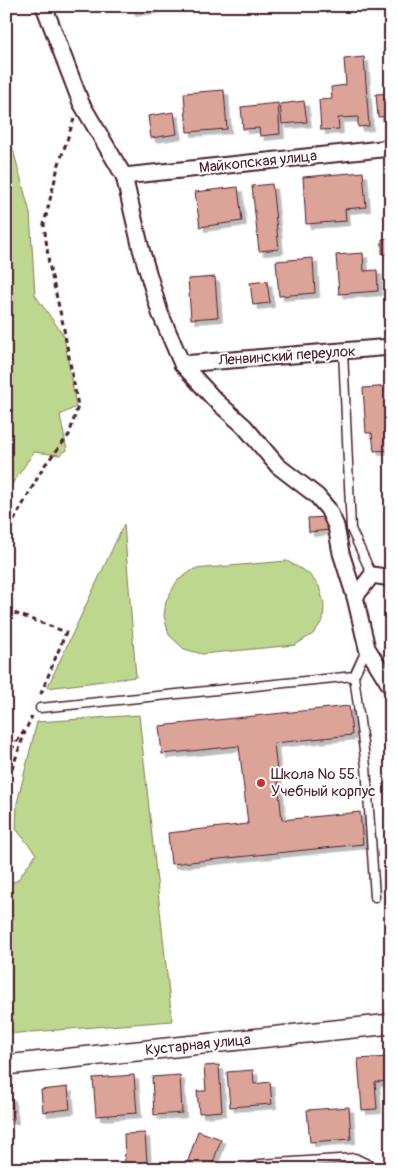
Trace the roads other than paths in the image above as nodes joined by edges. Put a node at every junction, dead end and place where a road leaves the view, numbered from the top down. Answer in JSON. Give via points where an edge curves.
{"nodes":[{"id":1,"x":44,"y":6,"type":"edge"},
{"id":2,"x":391,"y":148,"type":"edge"},
{"id":3,"x":124,"y":176,"type":"junction"},
{"id":4,"x":391,"y":347,"type":"edge"},
{"id":5,"x":343,"y":351,"type":"junction"},
{"id":6,"x":182,"y":364,"type":"junction"},
{"id":7,"x":372,"y":575,"type":"junction"},
{"id":8,"x":391,"y":578,"type":"edge"},
{"id":9,"x":355,"y":597,"type":"junction"},
{"id":10,"x":367,"y":648,"type":"junction"},
{"id":11,"x":354,"y":676,"type":"junction"},
{"id":12,"x":391,"y":687,"type":"edge"},
{"id":13,"x":37,"y":706,"type":"road end"},
{"id":14,"x":374,"y":897,"type":"dead end"},
{"id":15,"x":391,"y":1024,"type":"edge"},
{"id":16,"x":6,"y":1065,"type":"edge"},
{"id":17,"x":248,"y":1169,"type":"edge"},
{"id":18,"x":378,"y":1169,"type":"edge"}],
"edges":[{"from":1,"to":3,"type":"street","via":[[81,102]]},
{"from":2,"to":3,"type":"street","name":"Майкопская улица"},
{"from":3,"to":6,"type":"street","via":[[160,313]]},
{"from":4,"to":5,"type":"street","name":"Ленвинский переулок"},
{"from":5,"to":6,"type":"street","name":"Ленвинский переулок"},
{"from":5,"to":7,"type":"lane","via":[[351,529]]},
{"from":6,"to":9,"type":"street","via":[[214,400],[244,426],[278,466],[317,496],[328,509],[336,526]]},
{"from":7,"to":8,"type":"street"},
{"from":7,"to":9,"type":"street"},
{"from":9,"to":10,"type":"street"},
{"from":10,"to":11,"type":"lane"},
{"from":10,"to":12,"type":"street"},
{"from":11,"to":13,"type":"lane"},
{"from":11,"to":14,"type":"lane","via":[[366,766]]},
{"from":15,"to":16,"type":"street","name":"Кустарная улица"},
{"from":17,"to":18,"type":"lane","via":[[260,1164],[355,1158]]}]}
